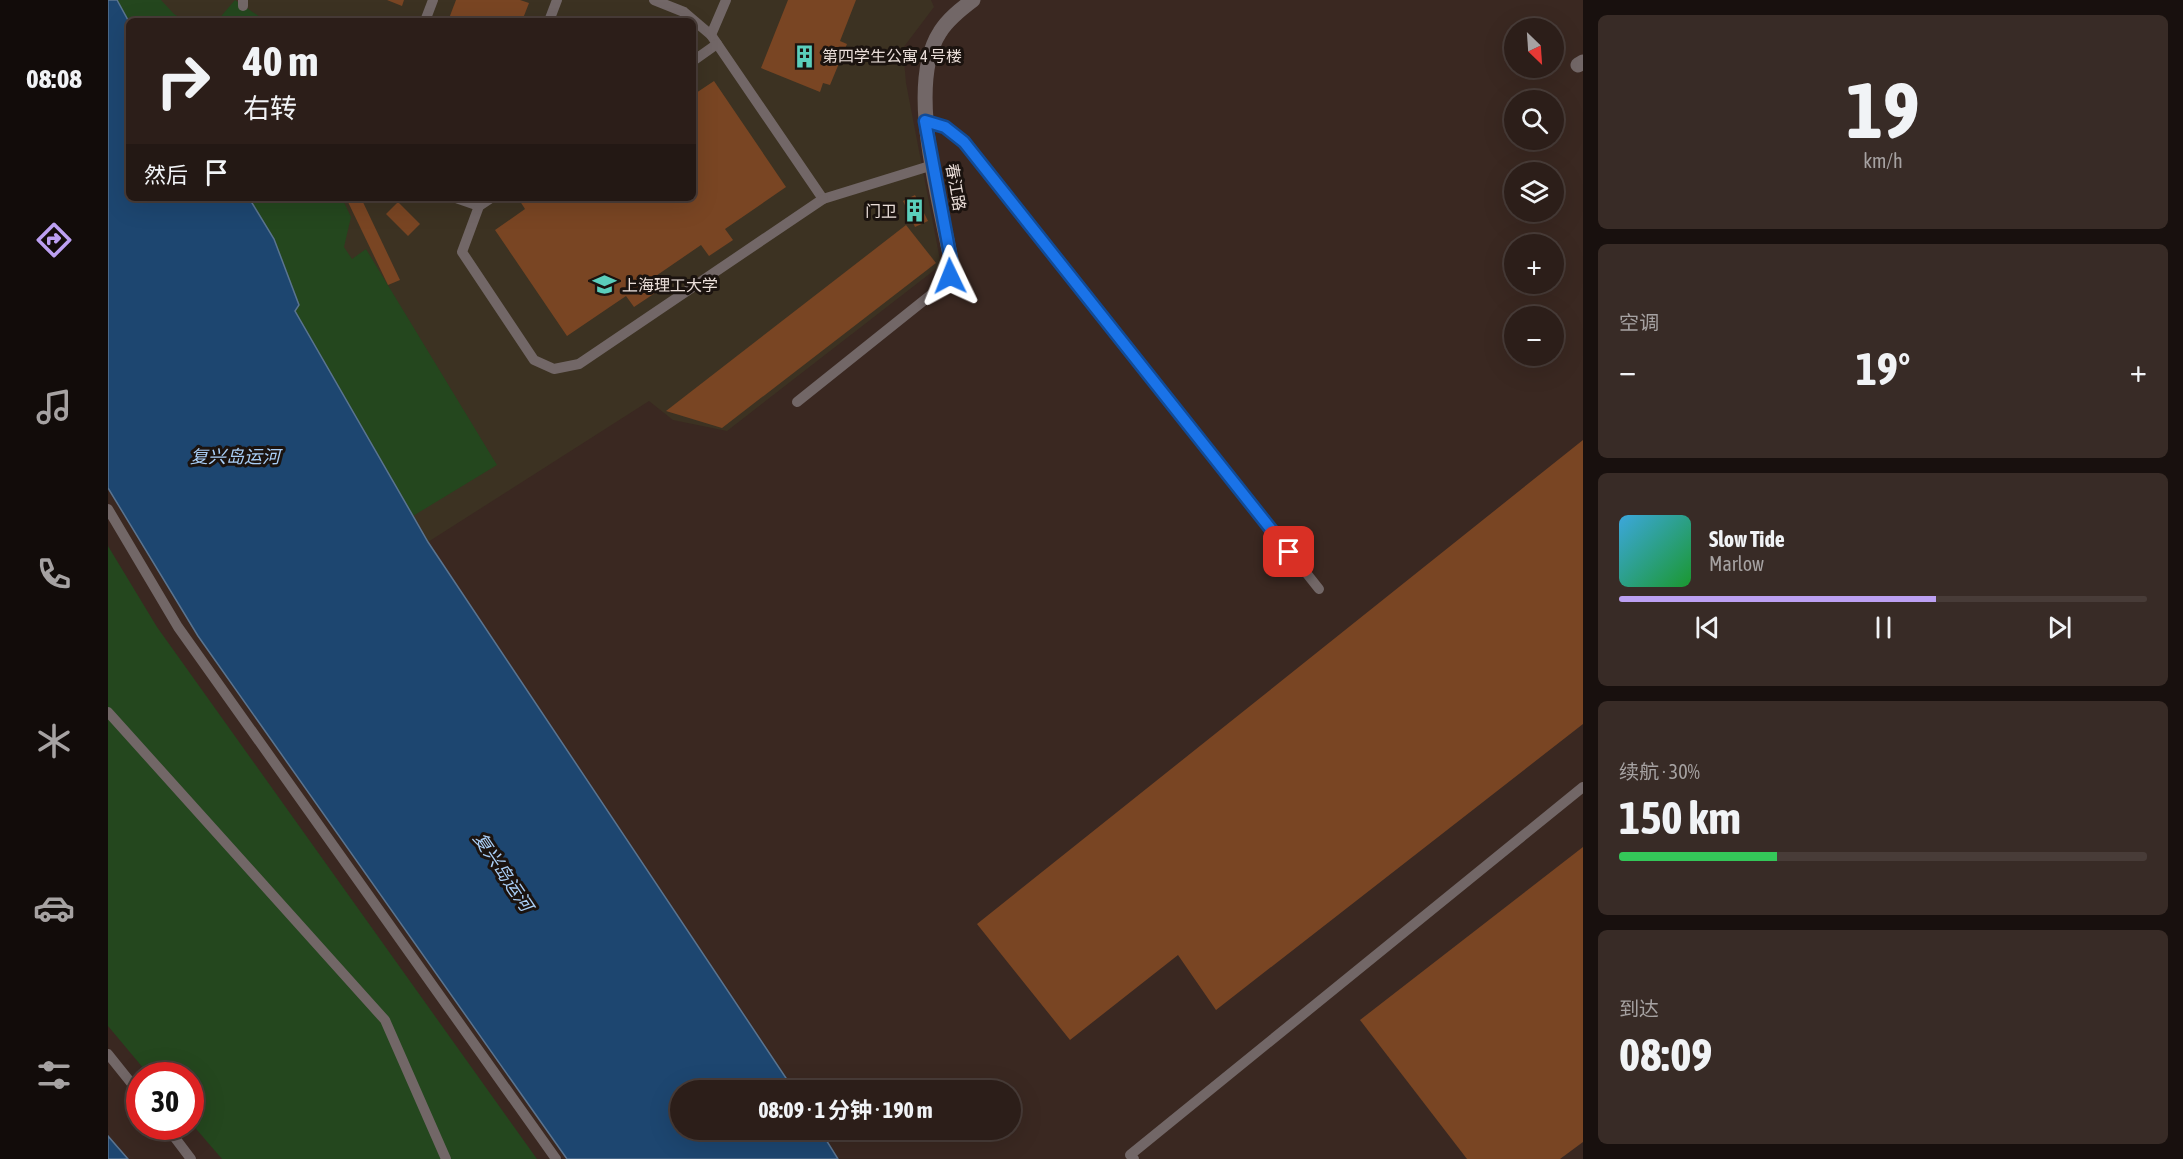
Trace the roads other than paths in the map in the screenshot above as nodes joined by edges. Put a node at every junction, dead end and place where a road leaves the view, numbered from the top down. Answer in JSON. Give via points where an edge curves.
{"nodes":[{"id":1,"x":433,"y":0,"type":"edge"},
{"id":2,"x":557,"y":0,"type":"edge"},
{"id":3,"x":654,"y":0,"type":"edge"},
{"id":4,"x":726,"y":0,"type":"edge"},
{"id":5,"x":973,"y":0,"type":"edge"},
{"id":6,"x":426,"y":18,"type":"edge"},
{"id":7,"x":551,"y":18,"type":"edge"},
{"id":8,"x":690,"y":18,"type":"edge"},
{"id":9,"x":696,"y":23,"type":"edge"},
{"id":10,"x":714,"y":40,"type":"junction"},
{"id":11,"x":696,"y":58,"type":"edge"},
{"id":12,"x":925,"y":121,"type":"junction"},
{"id":13,"x":933,"y":165,"type":"junction"},
{"id":14,"x":823,"y":199,"type":"junction"},
{"id":15,"x":480,"y":202,"type":"edge"},
{"id":16,"x":942,"y":286,"type":"joint"},
{"id":17,"x":797,"y":402,"type":"dead end"},
{"id":18,"x":108,"y":509,"type":"edge"},
{"id":19,"x":1319,"y":589,"type":"dead end"},
{"id":20,"x":108,"y":712,"type":"edge"},
{"id":21,"x":1583,"y":787,"type":"edge"},
{"id":22,"x":108,"y":1054,"type":"edge"},
{"id":23,"x":126,"y":1076,"type":"edge"},
{"id":24,"x":177,"y":1140,"type":"edge"},
{"id":25,"x":191,"y":1159,"type":"edge"},
{"id":26,"x":446,"y":1159,"type":"edge"},
{"id":27,"x":556,"y":1159,"type":"edge"},
{"id":28,"x":1134,"y":1159,"type":"edge"}],
"edges":[{"from":1,"to":6,"type":"lane"},
{"from":2,"to":7,"type":"lane"},
{"from":3,"to":8,"type":"lane"},
{"from":4,"to":10,"type":"lane"},
{"from":5,"to":12,"type":"street","name":"春江路","via":[[940,32],[931,52]]},
{"from":9,"to":10,"type":"lane"},
{"from":10,"to":11,"type":"lane"},
{"from":10,"to":14,"type":"lane"},
{"from":12,"to":13,"type":"street","name":"春江路"},
{"from":12,"to":19,"type":"lane","via":[[945,127],[964,142]]},
{"from":13,"to":14,"type":"lane"},
{"from":13,"to":16,"type":"street","name":"春江路","via":[[952,265]]},
{"from":14,"to":15,"type":"lane","via":[[579,364],[566,369],[542,366],[534,360],[462,252]]},
{"from":16,"to":17,"type":"lane"},
{"from":18,"to":27,"type":"lane","via":[[178,627]]},
{"from":20,"to":26,"type":"lane","via":[[385,1020]]},
{"from":21,"to":28,"type":"lane","via":[[1130,1155]]},
{"from":22,"to":23,"type":"lane"},
{"from":24,"to":25,"type":"lane"}]}
